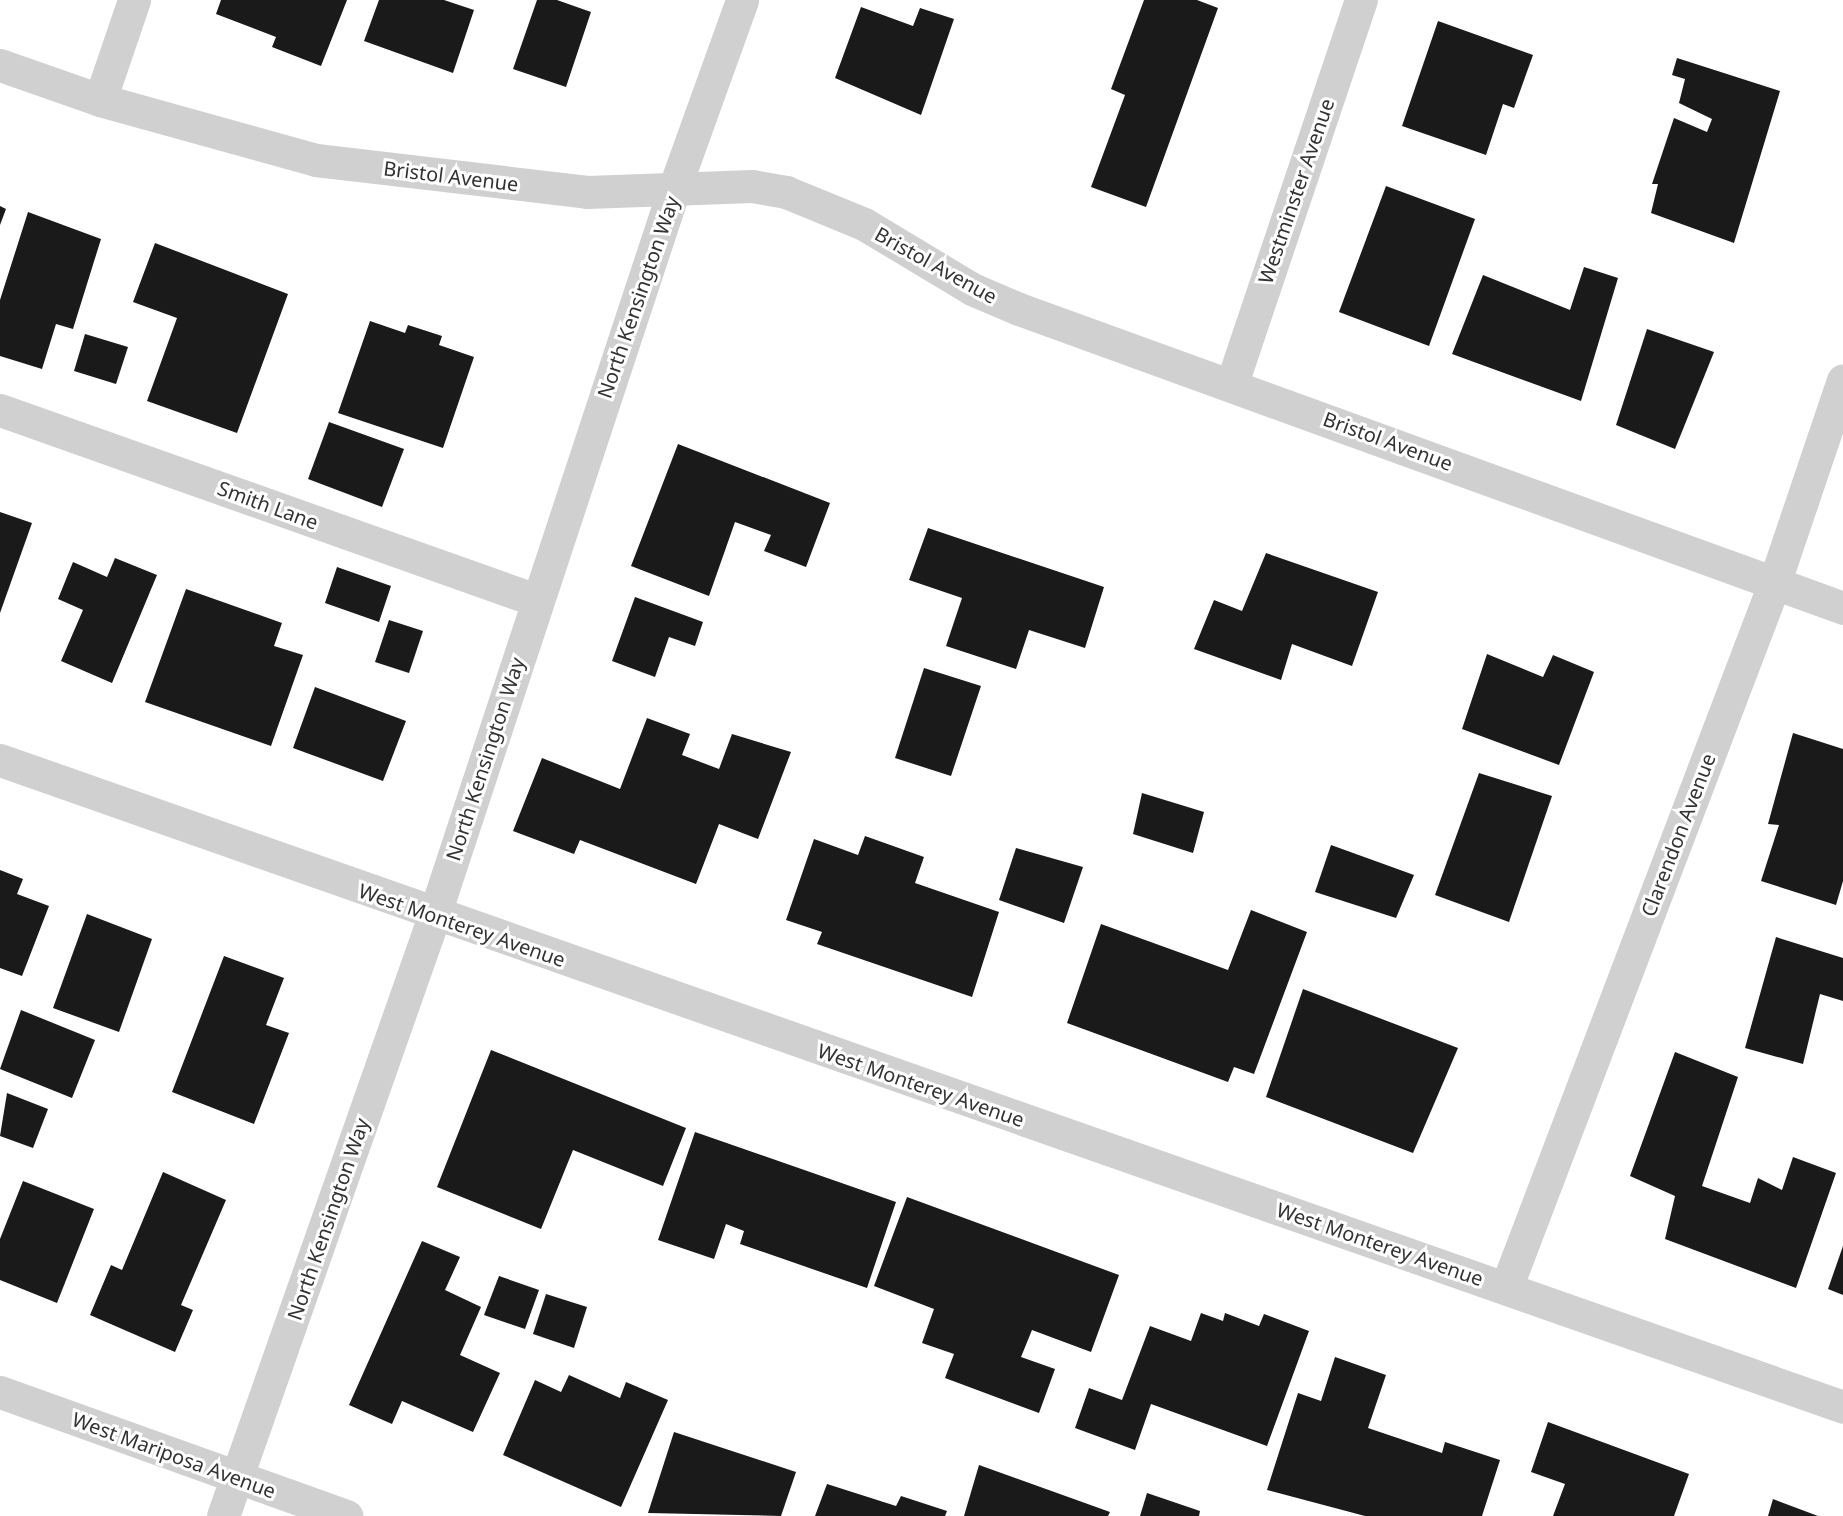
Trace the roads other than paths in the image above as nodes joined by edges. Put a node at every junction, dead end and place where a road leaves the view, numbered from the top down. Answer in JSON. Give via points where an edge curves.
{"nodes":[{"id":1,"x":134,"y":0,"type":"edge"},
{"id":2,"x":742,"y":0,"type":"edge"},
{"id":3,"x":1361,"y":0,"type":"edge"},
{"id":4,"x":0,"y":65,"type":"edge"},
{"id":5,"x":100,"y":100,"type":"junction"},
{"id":6,"x":673,"y":192,"type":"junction"},
{"id":7,"x":1843,"y":380,"type":"edge"},
{"id":8,"x":1232,"y":383,"type":"junction"},
{"id":9,"x":0,"y":410,"type":"edge"},
{"id":10,"x":1774,"y":584,"type":"junction"},
{"id":11,"x":537,"y":600,"type":"junction"},
{"id":12,"x":1843,"y":608,"type":"edge"},
{"id":13,"x":0,"y":760,"type":"edge"},
{"id":14,"x":434,"y":916,"type":"junction"},
{"id":15,"x":1506,"y":1288,"type":"junction"},
{"id":16,"x":0,"y":1392,"type":"edge"},
{"id":17,"x":1843,"y":1407,"type":"edge"},
{"id":18,"x":237,"y":1477,"type":"junction"},
{"id":19,"x":223,"y":1516,"type":"edge"},
{"id":20,"x":347,"y":1516,"type":"edge"}],
"edges":[{"from":1,"to":5,"type":"street"},
{"from":2,"to":6,"type":"street","name":"North Kensington Way"},
{"from":3,"to":8,"type":"street","name":"Westminster Avenue"},
{"from":4,"to":5,"type":"street","name":"Bristol Avenue"},
{"from":5,"to":6,"type":"street","name":"Bristol Avenue","via":[[316,160],[587,192]]},
{"from":6,"to":8,"type":"street","name":"Bristol Avenue","via":[[752,186],[786,192],[864,224],[982,293]]},
{"from":6,"to":11,"type":"street","name":"North Kensington Way"},
{"from":7,"to":10,"type":"street","name":"Clarendon Avenue"},
{"from":8,"to":10,"type":"street","name":"Bristol Avenue"},
{"from":9,"to":11,"type":"street","name":"Smith Lane"},
{"from":10,"to":12,"type":"street","name":"Bristol Avenue"},
{"from":10,"to":15,"type":"street","name":"Clarendon Avenue"},
{"from":11,"to":14,"type":"street","name":"North Kensington Way"},
{"from":13,"to":14,"type":"street","name":"West Monterey Avenue"},
{"from":14,"to":15,"type":"street","name":"West Monterey Avenue"},
{"from":14,"to":18,"type":"street","name":"North Kensington Way"},
{"from":15,"to":17,"type":"street","name":"West Monterey Avenue"},
{"from":16,"to":18,"type":"street","name":"West Mariposa Avenue"},
{"from":18,"to":19,"type":"street","name":"North Kensington Way"},
{"from":18,"to":20,"type":"street","name":"West Mariposa Avenue"}]}
